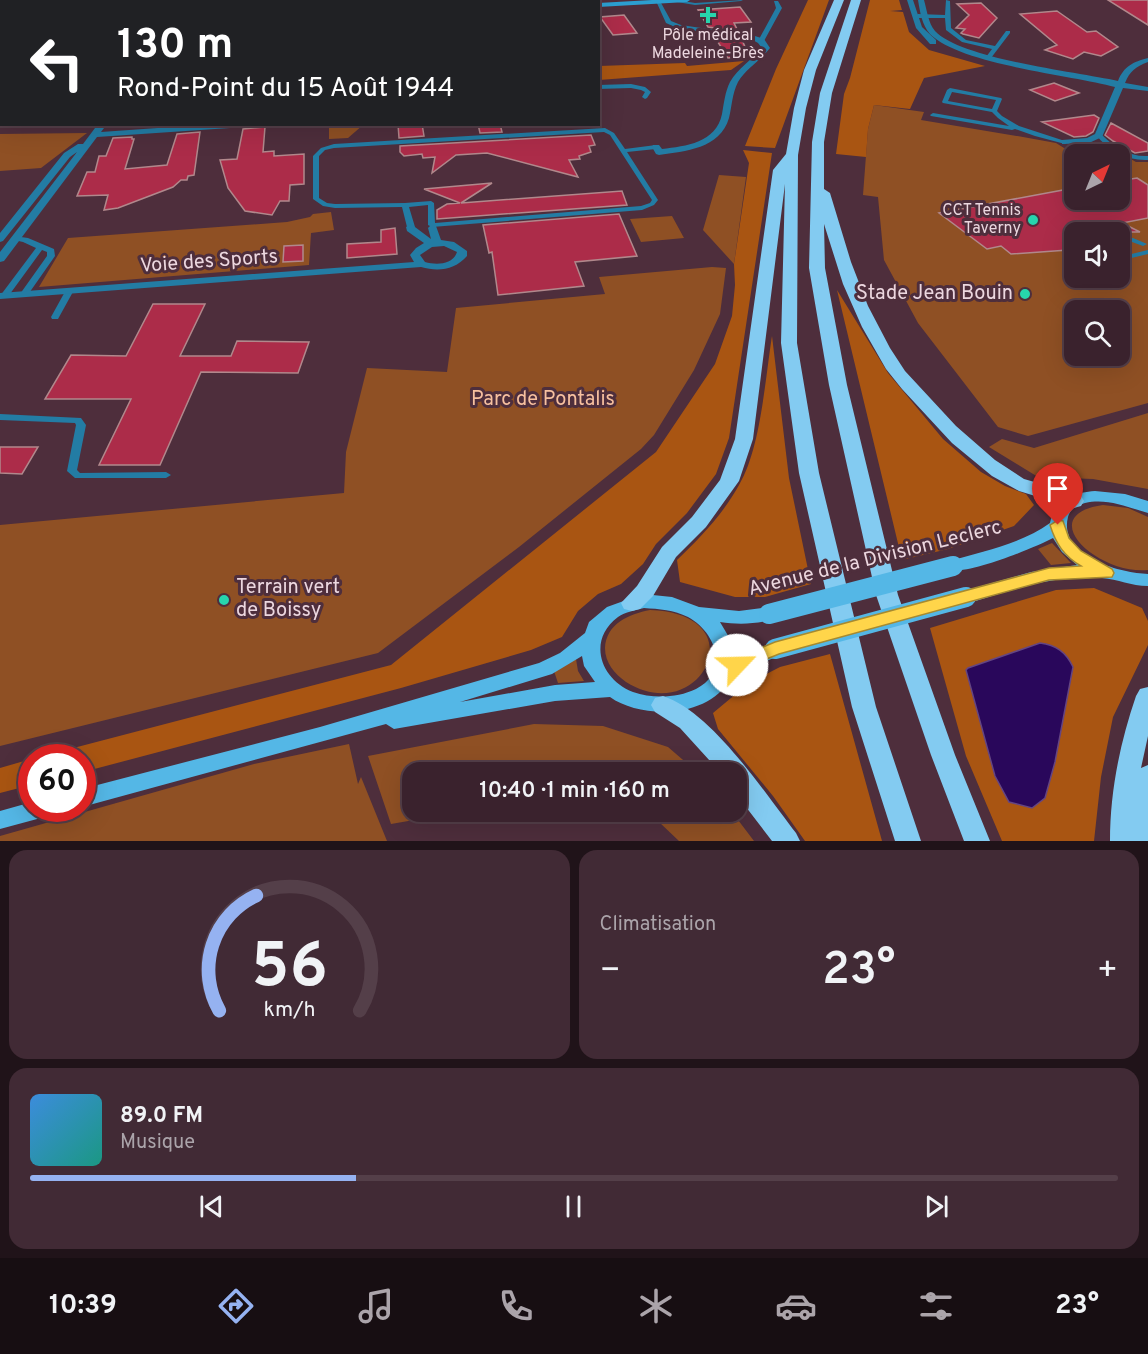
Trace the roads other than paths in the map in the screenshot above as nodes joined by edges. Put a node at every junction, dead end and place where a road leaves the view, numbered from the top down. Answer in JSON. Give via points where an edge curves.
{"nodes":[{"id":1,"x":679,"y":0,"type":"edge"},
{"id":2,"x":687,"y":0,"type":"edge"},
{"id":3,"x":741,"y":0,"type":"edge"},
{"id":4,"x":839,"y":0,"type":"edge"},
{"id":5,"x":856,"y":0,"type":"edge"},
{"id":6,"x":910,"y":0,"type":"edge"},
{"id":7,"x":921,"y":0,"type":"edge"},
{"id":8,"x":948,"y":1,"type":"edge"},
{"id":9,"x":658,"y":2,"type":"junction"},
{"id":10,"x":776,"y":2,"type":"dead end"},
{"id":11,"x":600,"y":4,"type":"edge"},
{"id":12,"x":915,"y":16,"type":"junction"},
{"id":13,"x":925,"y":16,"type":"junction"},
{"id":14,"x":948,"y":17,"type":"junction"},
{"id":15,"x":1008,"y":32,"type":"dead end"},
{"id":16,"x":761,"y":41,"type":"junction"},
{"id":17,"x":996,"y":48,"type":"junction"},
{"id":18,"x":989,"y":57,"type":"junction"},
{"id":19,"x":1148,"y":60,"type":"edge"},
{"id":20,"x":1017,"y":63,"type":"junction"},
{"id":21,"x":1119,"y":84,"type":"junction"},
{"id":22,"x":600,"y":87,"type":"edge"},
{"id":23,"x":1148,"y":90,"type":"edge"},
{"id":24,"x":645,"y":97,"type":"dead end"},
{"id":25,"x":994,"y":111,"type":"junction"},
{"id":26,"x":933,"y":116,"type":"dead end"},
{"id":27,"x":101,"y":126,"type":"edge"},
{"id":28,"x":235,"y":126,"type":"edge"},
{"id":29,"x":1026,"y":130,"type":"junction"},
{"id":30,"x":1099,"y":135,"type":"junction"},
{"id":31,"x":91,"y":138,"type":"junction"},
{"id":32,"x":1065,"y":142,"type":"joint"},
{"id":33,"x":656,"y":147,"type":"joint"},
{"id":34,"x":623,"y":151,"type":"junction"},
{"id":35,"x":792,"y":155,"type":"junction"},
{"id":36,"x":1148,"y":158,"type":"edge"},
{"id":37,"x":816,"y":168,"type":"junction"},
{"id":38,"x":405,"y":205,"type":"junction"},
{"id":39,"x":432,"y":226,"type":"junction"},
{"id":40,"x":411,"y":227,"type":"joint"},
{"id":41,"x":0,"y":238,"type":"edge"},
{"id":42,"x":16,"y":238,"type":"junction"},
{"id":43,"x":1130,"y":241,"type":"edge"},
{"id":44,"x":434,"y":244,"type":"junction"},
{"id":45,"x":1147,"y":247,"type":"edge"},
{"id":46,"x":39,"y":249,"type":"junction"},
{"id":47,"x":1130,"y":255,"type":"edge"},
{"id":48,"x":0,"y":259,"type":"edge"},
{"id":49,"x":421,"y":264,"type":"junction"},
{"id":50,"x":70,"y":290,"type":"junction"},
{"id":51,"x":24,"y":294,"type":"junction"},
{"id":52,"x":2,"y":296,"type":"edge"},
{"id":53,"x":55,"y":317,"type":"dead end"},
{"id":54,"x":0,"y":417,"type":"edge"},
{"id":55,"x":166,"y":475,"type":"dead end"},
{"id":56,"x":1074,"y":501,"type":"junction"},
{"id":57,"x":1148,"y":507,"type":"edge"},
{"id":58,"x":1058,"y":525,"type":"junction"},
{"id":59,"x":1106,"y":573,"type":"junction"},
{"id":60,"x":1148,"y":580,"type":"edge"},
{"id":61,"x":632,"y":603,"type":"junction"},
{"id":62,"x":699,"y":613,"type":"junction"},
{"id":63,"x":591,"y":638,"type":"junction"},
{"id":64,"x":722,"y":673,"type":"junction"},
{"id":65,"x":611,"y":689,"type":"junction"},
{"id":66,"x":1148,"y":696,"type":"edge"},
{"id":67,"x":663,"y":705,"type":"junction"},
{"id":68,"x":320,"y":735,"type":"junction"},
{"id":69,"x":726,"y":762,"type":"edge"},
{"id":70,"x":1148,"y":776,"type":"edge"},
{"id":71,"x":747,"y":788,"type":"edge"},
{"id":72,"x":96,"y":794,"type":"edge"},
{"id":73,"x":18,"y":815,"type":"edge"},
{"id":74,"x":0,"y":820,"type":"edge"},
{"id":75,"x":787,"y":841,"type":"edge"},
{"id":76,"x":908,"y":841,"type":"edge"},
{"id":77,"x":977,"y":841,"type":"edge"},
{"id":78,"x":1123,"y":841,"type":"edge"},
{"id":79,"x":1139,"y":841,"type":"edge"}],
"edges":[{"from":1,"to":2,"type":"main road"},
{"from":1,"to":3,"type":"lane","via":[[695,4]]},
{"from":1,"to":9,"type":"main road"},
{"from":4,"to":35,"type":"highway","via":[[810,70]]},
{"from":5,"to":37,"type":"highway","via":[[826,93]]},
{"from":6,"to":12,"type":"street"},
{"from":7,"to":13,"type":"street"},
{"from":8,"to":14,"type":"lane"},
{"from":9,"to":11,"type":"main road"},
{"from":9,"to":16,"type":"street","via":[[668,22],[679,27]]},
{"from":10,"to":16,"type":"lane","via":[[779,8]]},
{"from":12,"to":13,"type":"lane"},
{"from":12,"to":20,"type":"street","via":[[922,32],[941,46]]},
{"from":13,"to":14,"type":"lane"},
{"from":13,"to":18,"type":"street","via":[[932,32],[944,41]]},
{"from":14,"to":17,"type":"lane","via":[[948,28],[957,38]]},
{"from":15,"to":17,"type":"lane"},
{"from":16,"to":33,"type":"street","via":[[766,48],[736,78],[728,97],[725,121],[712,137],[698,147],[659,152]]},
{"from":17,"to":18,"type":"lane"},
{"from":18,"to":20,"type":"street"},
{"from":19,"to":21,"type":"street","via":[[1129,69]]},
{"from":20,"to":21,"type":"street"},
{"from":21,"to":23,"type":"street"},
{"from":21,"to":30,"type":"street"},
{"from":22,"to":24,"type":"lane","via":[[638,86],[648,92]]},
{"from":25,"to":25,"type":"lane","via":[[999,99],[950,90],[945,102]]},
{"from":25,"to":29,"type":"lane","via":[[1000,119]]},
{"from":26,"to":29,"type":"lane"},
{"from":27,"to":31,"type":"street"},
{"from":28,"to":31,"type":"street"},
{"from":29,"to":32,"type":"lane"},
{"from":30,"to":32,"type":"street"},
{"from":30,"to":36,"type":"lane","via":[[1124,154]]},
{"from":31,"to":41,"type":"street","via":[[67,155]]},
{"from":31,"to":42,"type":"street"},
{"from":33,"to":34,"type":"lane"},
{"from":34,"to":38,"type":"lane","via":[[612,134],[592,129],[334,146],[316,156],[316,199],[325,205]]},
{"from":34,"to":39,"type":"lane","via":[[655,200],[648,207]]},
{"from":35,"to":61,"type":"highway","via":[[780,170],[744,439],[729,481]]},
{"from":35,"to":76,"type":"highway","via":[[789,343],[809,473],[864,707]]},
{"from":37,"to":56,"type":"highway","via":[[842,265],[865,320],[896,370],[953,435],[990,467],[1012,481]]},
{"from":37,"to":77,"type":"highway","via":[[817,268],[838,385],[885,584],[943,755]]},
{"from":38,"to":39,"type":"lane","via":[[431,203]]},
{"from":38,"to":40,"type":"lane"},
{"from":39,"to":44,"type":"street"},
{"from":40,"to":44,"type":"street"},
{"from":42,"to":46,"type":"lane","via":[[26,239]]},
{"from":42,"to":48,"type":"street"},
{"from":43,"to":45,"type":"lane"},
{"from":44,"to":49,"type":"street","via":[[418,250],[415,255]]},
{"from":44,"to":49,"type":"street","name":"Voie des Sports","via":[[458,247],[462,256],[442,267]]},
{"from":45,"to":47,"type":"lane"},
{"from":46,"to":51,"type":"lane","via":[[51,251],[51,256]]},
{"from":46,"to":52,"type":"lane"},
{"from":49,"to":50,"type":"street","name":"Voie des Sports"},
{"from":50,"to":51,"type":"street","name":"Voie des Sports"},
{"from":50,"to":53,"type":"lane"},
{"from":51,"to":52,"type":"street","name":"Voie des Sports"},
{"from":54,"to":55,"type":"lane","via":[[78,420],[81,425],[72,471],[78,476]]},
{"from":56,"to":57,"type":"main road","via":[[1104,496]]},
{"from":56,"to":58,"type":"main road","via":[[1062,511]]},
{"from":58,"to":59,"type":"main road","via":[[1062,540],[1075,555]]},
{"from":58,"to":62,"type":"main road","name":"Avenue de la Division Leclerc","bridge":true,"via":[[1027,545],[770,614],[739,618]]},
{"from":59,"to":60,"type":"main road"},
{"from":59,"to":64,"type":"main road","bridge":true,"via":[[1060,572],[775,649]]},
{"from":61,"to":62,"type":"main road","via":[[666,601]]},
{"from":61,"to":63,"type":"main road","via":[[610,613]]},
{"from":62,"to":64,"type":"main road","via":[[715,627],[725,645]]},
{"from":63,"to":65,"type":"main road","via":[[592,665]]},
{"from":63,"to":68,"type":"main road","via":[[567,658],[545,669]]},
{"from":64,"to":67,"type":"main road","via":[[700,696]]},
{"from":65,"to":67,"type":"main road","via":[[635,701]]},
{"from":65,"to":68,"type":"main road","via":[[555,693]]},
{"from":66,"to":78,"type":"highway","via":[[1126,791]]},
{"from":67,"to":69,"type":"highway","via":[[688,721]]},
{"from":68,"to":72,"type":"main road"},
{"from":70,"to":79,"type":"highway","via":[[1138,816]]},
{"from":71,"to":75,"type":"highway"},
{"from":73,"to":74,"type":"main road"}]}
